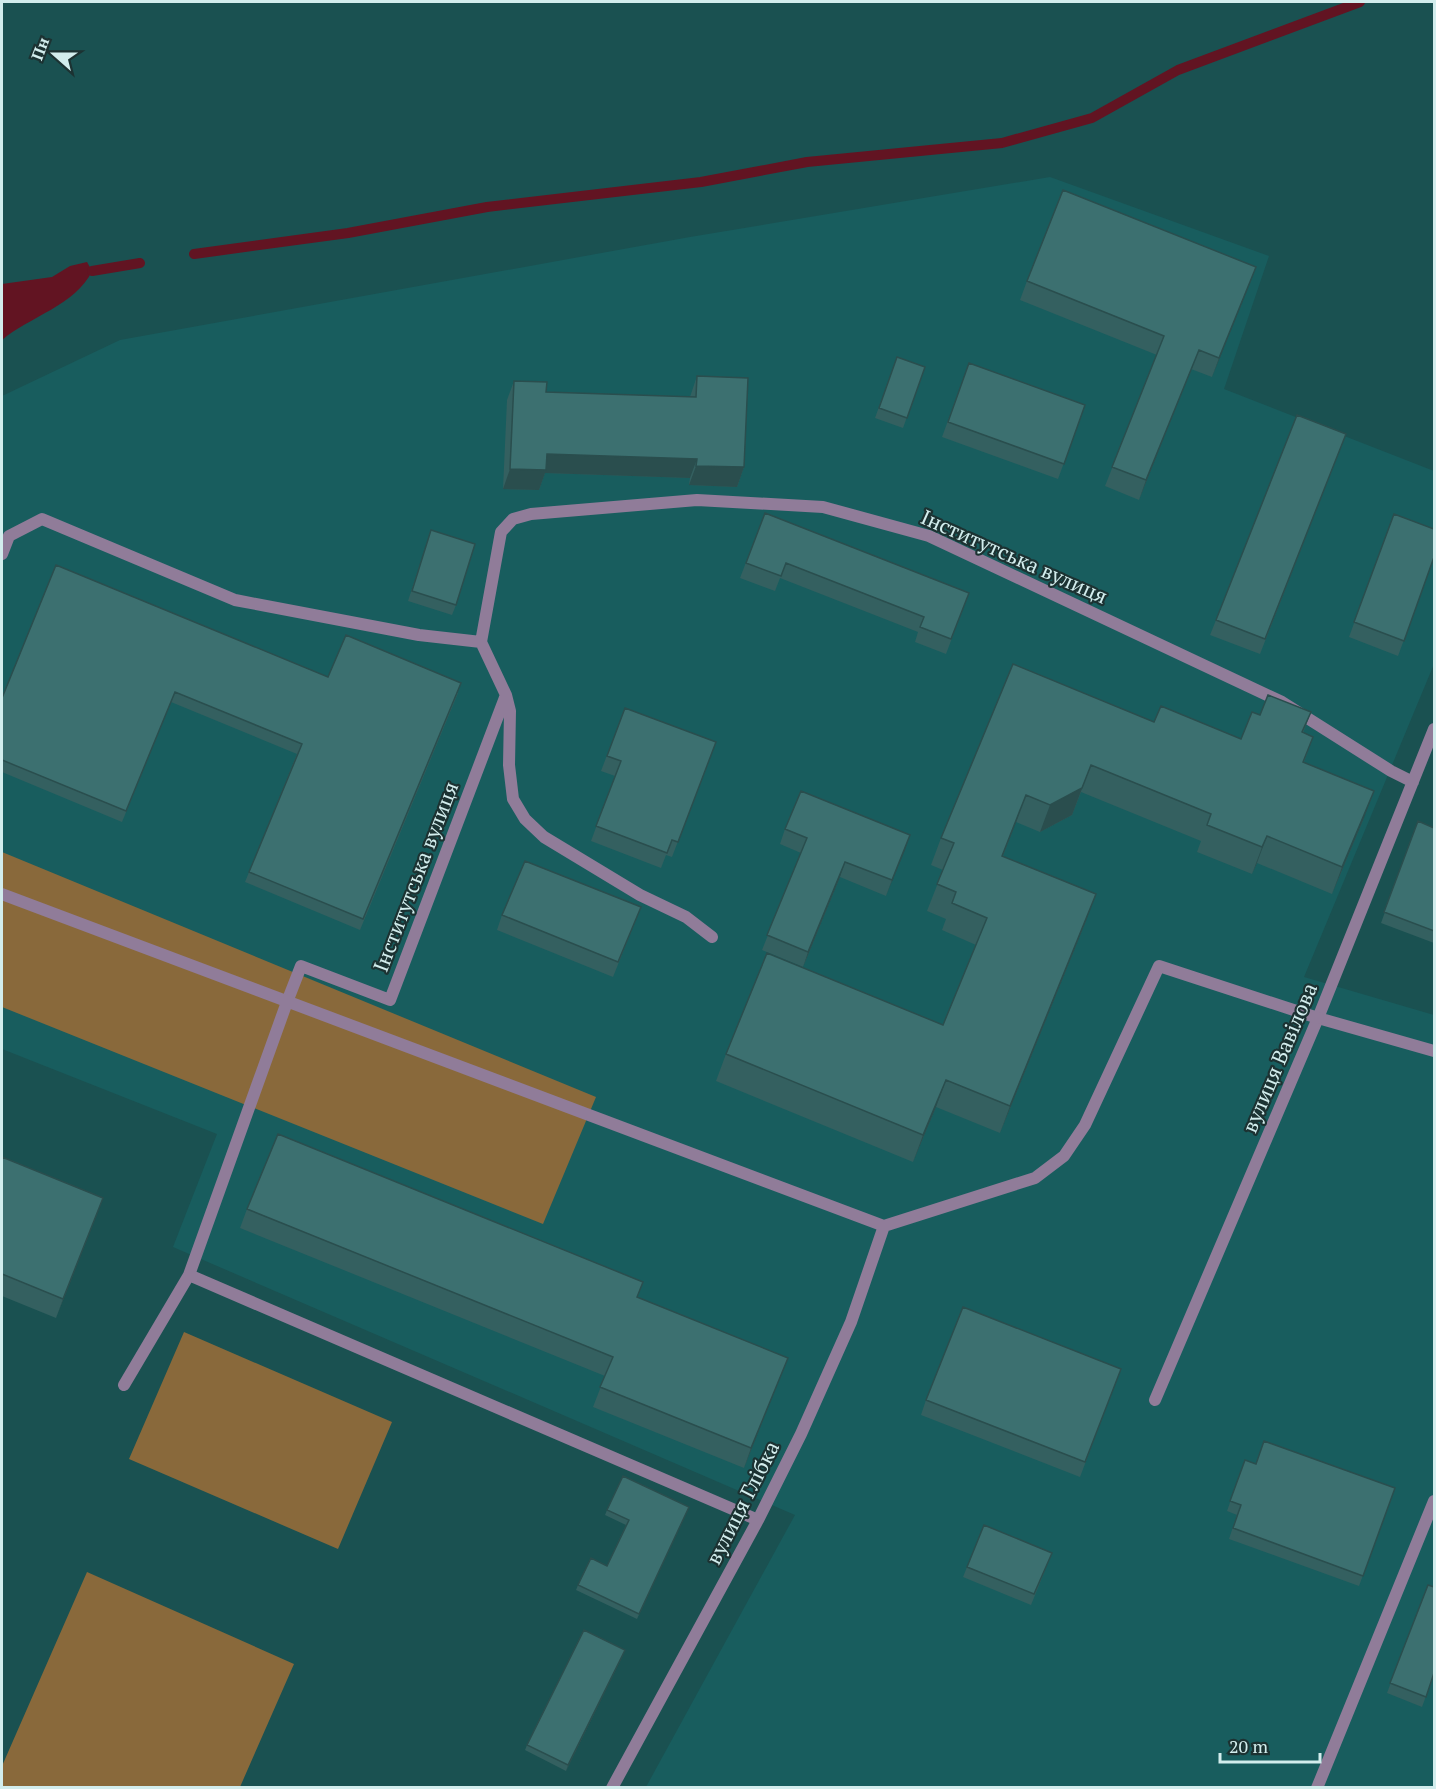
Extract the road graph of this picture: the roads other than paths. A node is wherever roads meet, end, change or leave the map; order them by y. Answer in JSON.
{"nodes":[{"id":1,"x":2,"y":554,"type":"edge"},
{"id":2,"x":481,"y":642,"type":"junction"},
{"id":3,"x":506,"y":694,"type":"junction"},
{"id":4,"x":1434,"y":729,"type":"edge"},
{"id":5,"x":1413,"y":782,"type":"junction"},
{"id":6,"x":2,"y":894,"type":"edge"},
{"id":7,"x":712,"y":937,"type":"dead end"},
{"id":8,"x":287,"y":1002,"type":"junction"},
{"id":9,"x":1318,"y":1018,"type":"junction"},
{"id":10,"x":1434,"y":1052,"type":"edge"},
{"id":11,"x":884,"y":1226,"type":"junction"},
{"id":12,"x":189,"y":1275,"type":"junction"},
{"id":13,"x":124,"y":1385,"type":"dead end"},
{"id":14,"x":1155,"y":1400,"type":"dead end"},
{"id":15,"x":1434,"y":1502,"type":"edge"},
{"id":16,"x":758,"y":1520,"type":"junction"},
{"id":17,"x":612,"y":1788,"type":"edge"},
{"id":18,"x":1317,"y":1788,"type":"edge"}],
"edges":[{"from":1,"to":2,"type":"street"},
{"from":2,"to":3,"type":"street"},
{"from":2,"to":5,"type":"street","name":"Інститутська вулиця"},
{"from":3,"to":7,"type":"street"},
{"from":3,"to":8,"type":"street","name":"Інститутська вулиця"},
{"from":4,"to":5,"type":"street","name":"вулиця Вавілова"},
{"from":5,"to":9,"type":"street","name":"вулиця Вавілова"},
{"from":6,"to":8,"type":"street"},
{"from":8,"to":11,"type":"street"},
{"from":8,"to":12,"type":"street"},
{"from":9,"to":10,"type":"street"},
{"from":9,"to":11,"type":"street"},
{"from":9,"to":14,"type":"street","name":"вулиця Вавілова"},
{"from":11,"to":16,"type":"street","name":"вулиця Глібка"},
{"from":12,"to":13,"type":"street"},
{"from":12,"to":16,"type":"street"},
{"from":15,"to":18,"type":"street"},
{"from":16,"to":17,"type":"street","name":"вулиця Глібка"}]}
